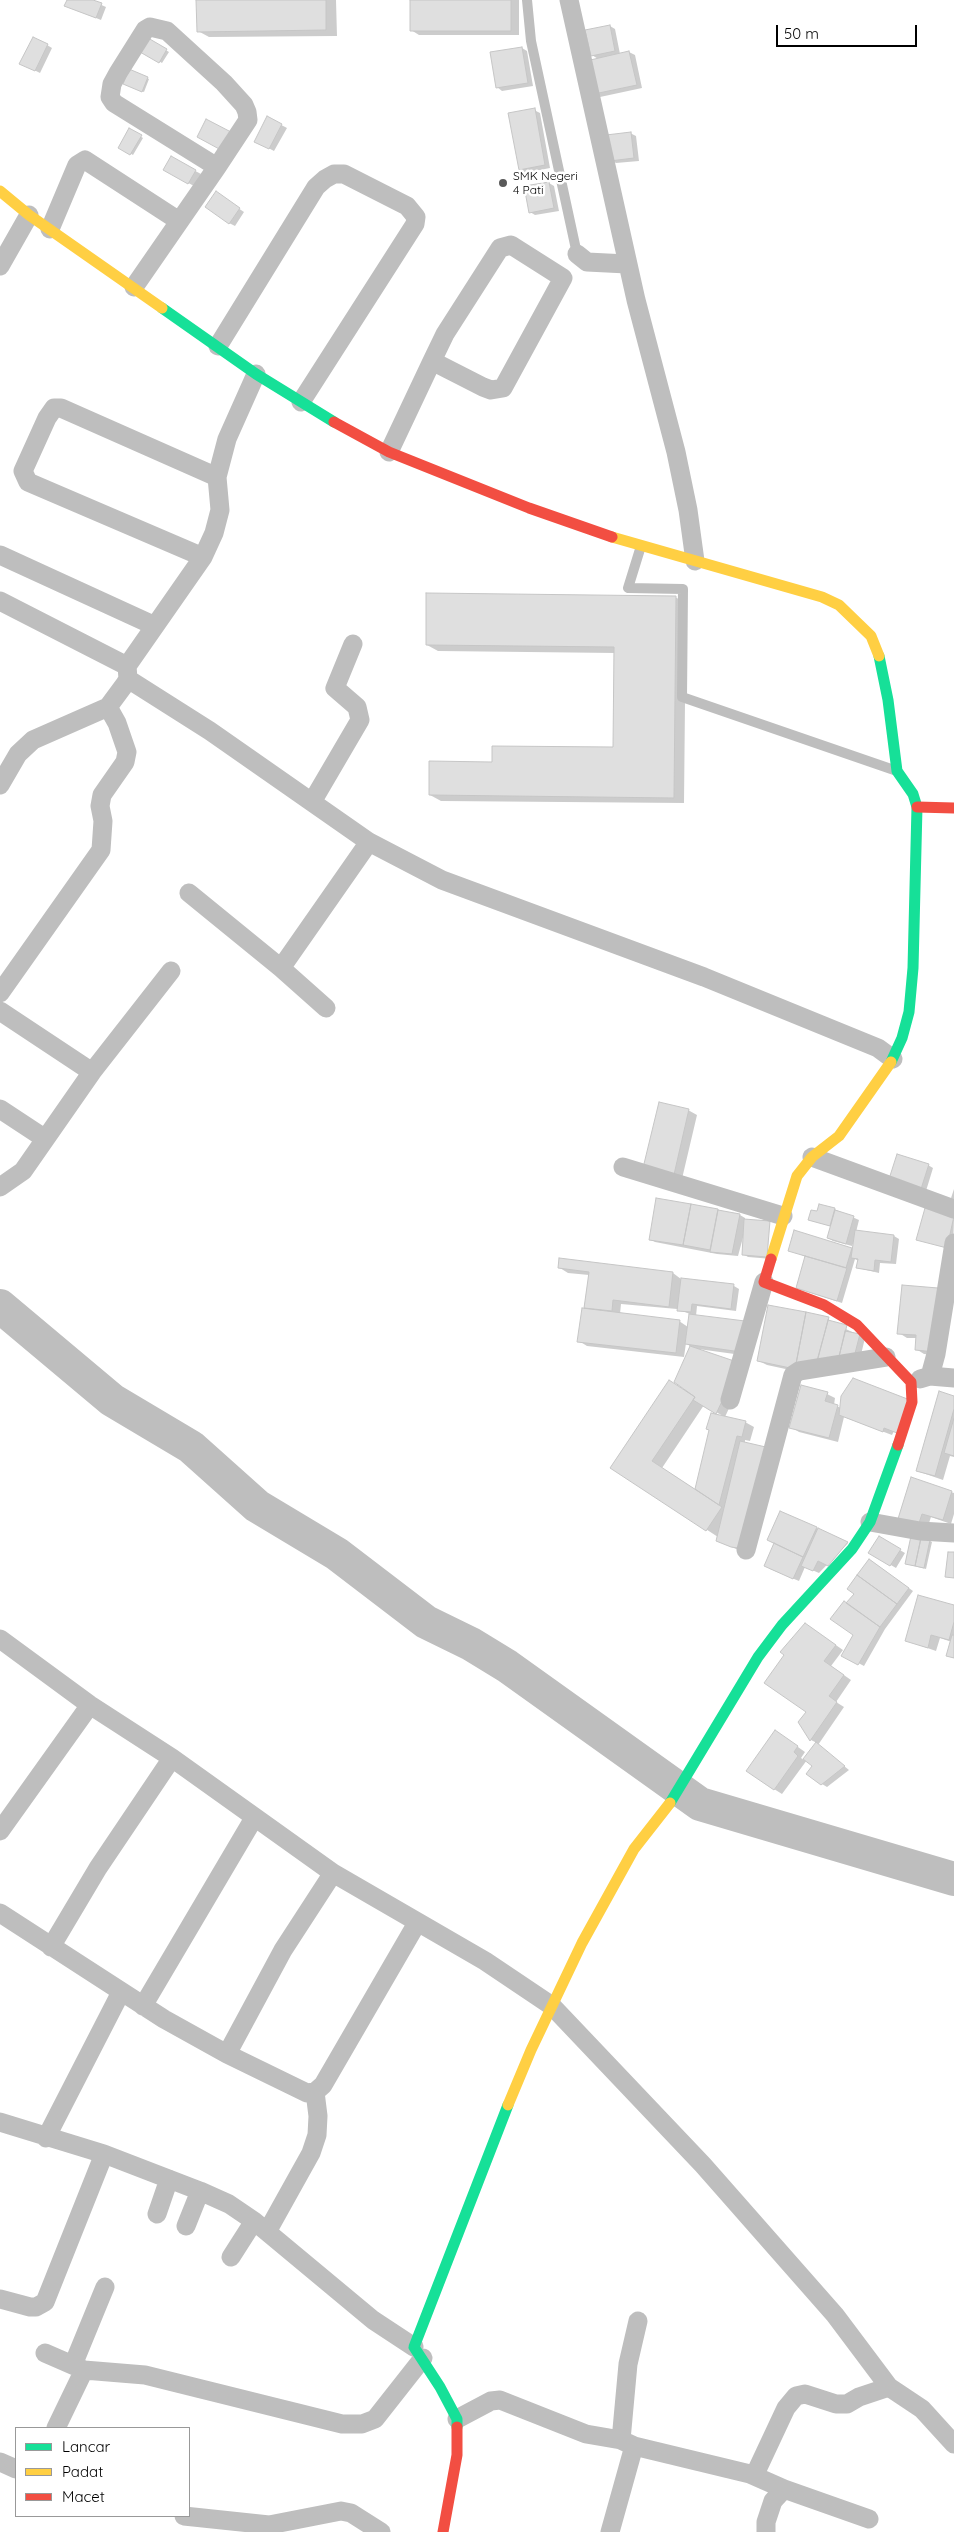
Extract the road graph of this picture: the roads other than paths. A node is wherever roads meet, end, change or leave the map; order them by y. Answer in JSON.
{"nodes":[{"id":1,"x":527,"y":0,"type":"edge"},
{"id":2,"x":569,"y":0,"type":"edge"},
{"id":3,"x":217,"y":167,"type":"junction"},
{"id":4,"x":0,"y":191,"type":"edge"},
{"id":5,"x":29,"y":215,"type":"junction"},
{"id":6,"x":179,"y":221,"type":"junction"},
{"id":7,"x":50,"y":229,"type":"junction"},
{"id":8,"x":578,"y":254,"type":"joint"},
{"id":9,"x":627,"y":264,"type":"junction"},
{"id":10,"x":0,"y":266,"type":"edge"},
{"id":11,"x":134,"y":287,"type":"junction"},
{"id":12,"x":218,"y":346,"type":"junction"},
{"id":13,"x":432,"y":361,"type":"junction"},
{"id":14,"x":256,"y":374,"type":"junction"},
{"id":15,"x":301,"y":402,"type":"junction"},
{"id":16,"x":389,"y":452,"type":"junction"},
{"id":17,"x":217,"y":477,"type":"junction"},
{"id":18,"x":641,"y":545,"type":"junction"},
{"id":19,"x":0,"y":555,"type":"edge"},
{"id":20,"x":203,"y":557,"type":"junction"},
{"id":21,"x":695,"y":561,"type":"junction"},
{"id":22,"x":0,"y":602,"type":"edge"},
{"id":23,"x":155,"y":626,"type":"junction"},
{"id":24,"x":353,"y":644,"type":"dead end"},
{"id":25,"x":128,"y":672,"type":"junction"},
{"id":26,"x":108,"y":707,"type":"junction"},
{"id":27,"x":898,"y":771,"type":"junction"},
{"id":28,"x":0,"y":785,"type":"edge"},
{"id":29,"x":312,"y":802,"type":"junction"},
{"id":30,"x":917,"y":807,"type":"junction"},
{"id":31,"x":954,"y":808,"type":"edge"},
{"id":32,"x":369,"y":842,"type":"junction"},
{"id":33,"x":189,"y":893,"type":"dead end"},
{"id":34,"x":281,"y":968,"type":"junction"},
{"id":35,"x":171,"y":971,"type":"dead end"},
{"id":36,"x":0,"y":993,"type":"edge"},
{"id":37,"x":326,"y":1008,"type":"dead end"},
{"id":38,"x":0,"y":1011,"type":"edge"},
{"id":39,"x":893,"y":1059,"type":"junction"},
{"id":40,"x":92,"y":1072,"type":"junction"},
{"id":41,"x":0,"y":1109,"type":"edge"},
{"id":42,"x":44,"y":1138,"type":"junction"},
{"id":43,"x":812,"y":1157,"type":"junction"},
{"id":44,"x":623,"y":1167,"type":"dead end"},
{"id":45,"x":0,"y":1187,"type":"edge"},
{"id":46,"x":954,"y":1209,"type":"edge"},
{"id":47,"x":783,"y":1216,"type":"junction"},
{"id":48,"x":954,"y":1243,"type":"edge"},
{"id":49,"x":764,"y":1282,"type":"junction"},
{"id":50,"x":886,"y":1357,"type":"junction"},
{"id":51,"x":930,"y":1376,"type":"junction"},
{"id":52,"x":954,"y":1378,"type":"edge"},
{"id":53,"x":912,"y":1382,"type":"junction"},
{"id":54,"x":730,"y":1400,"type":"dead end"},
{"id":55,"x":870,"y":1522,"type":"junction"},
{"id":56,"x":954,"y":1533,"type":"edge"},
{"id":57,"x":746,"y":1550,"type":"dead end"},
{"id":58,"x":0,"y":1639,"type":"edge"},
{"id":59,"x":90,"y":1705,"type":"junction"},
{"id":60,"x":172,"y":1758,"type":"junction"},
{"id":61,"x":254,"y":1818,"type":"junction"},
{"id":62,"x":0,"y":1831,"type":"edge"},
{"id":63,"x":333,"y":1873,"type":"junction"},
{"id":64,"x":0,"y":1913,"type":"edge"},
{"id":65,"x":418,"y":1923,"type":"junction"},
{"id":66,"x":51,"y":1947,"type":"junction"},
{"id":67,"x":121,"y":1992,"type":"junction"},
{"id":68,"x":143,"y":2006,"type":"junction"},
{"id":69,"x":552,"y":2006,"type":"junction"},
{"id":70,"x":227,"y":2054,"type":"junction"},
{"id":71,"x":315,"y":2092,"type":"junction"},
{"id":72,"x":0,"y":2122,"type":"edge"},
{"id":73,"x":46,"y":2138,"type":"junction"},
{"id":74,"x":104,"y":2154,"type":"junction"},
{"id":75,"x":169,"y":2179,"type":"junction"},
{"id":76,"x":200,"y":2190,"type":"junction"},
{"id":77,"x":157,"y":2214,"type":"dead end"},
{"id":78,"x":186,"y":2226,"type":"dead end"},
{"id":79,"x":261,"y":2226,"type":"junction"},
{"id":80,"x":231,"y":2256,"type":"dead end"},
{"id":81,"x":105,"y":2287,"type":"dead end"},
{"id":82,"x":0,"y":2299,"type":"edge"},
{"id":83,"x":638,"y":2321,"type":"dead end"},
{"id":84,"x":46,"y":2353,"type":"dead end"},
{"id":85,"x":416,"y":2360,"type":"junction"},
{"id":86,"x":79,"y":2368,"type":"junction"},
{"id":87,"x":889,"y":2387,"type":"junction"},
{"id":88,"x":457,"y":2419,"type":"junction"},
{"id":89,"x":56,"y":2427,"type":"edge"},
{"id":90,"x":628,"y":2443,"type":"junction"},
{"id":91,"x":954,"y":2444,"type":"edge"},
{"id":92,"x":0,"y":2462,"type":"edge"},
{"id":93,"x":15,"y":2469,"type":"edge"},
{"id":94,"x":750,"y":2474,"type":"junction"},
{"id":95,"x":784,"y":2489,"type":"junction"},
{"id":96,"x":184,"y":2517,"type":"edge"},
{"id":97,"x":190,"y":2517,"type":"edge"},
{"id":98,"x":869,"y":2519,"type":"dead end"},
{"id":99,"x":183,"y":2532,"type":"edge"},
{"id":100,"x":381,"y":2532,"type":"edge"},
{"id":101,"x":443,"y":2532,"type":"edge"},
{"id":102,"x":610,"y":2532,"type":"edge"},
{"id":103,"x":766,"y":2532,"type":"edge"}],
"edges":[{"from":1,"to":8,"type":"lane"},
{"from":2,"to":9,"type":"street"},
{"from":3,"to":3,"type":"street"},
{"from":3,"to":6,"type":"street"},
{"from":4,"to":5,"type":"street"},
{"from":5,"to":7,"type":"street"},
{"from":5,"to":10,"type":"street"},
{"from":6,"to":7,"type":"street"},
{"from":6,"to":11,"type":"street"},
{"from":7,"to":11,"type":"street"},
{"from":8,"to":9,"type":"street"},
{"from":9,"to":21,"type":"street"},
{"from":11,"to":12,"type":"street"},
{"from":12,"to":14,"type":"street"},
{"from":12,"to":15,"type":"street"},
{"from":13,"to":13,"type":"street"},
{"from":13,"to":16,"type":"street"},
{"from":14,"to":15,"type":"street"},
{"from":14,"to":17,"type":"street"},
{"from":15,"to":16,"type":"street"},
{"from":16,"to":18,"type":"street"},
{"from":17,"to":20,"type":"street"},
{"from":17,"to":20,"type":"street"},
{"from":18,"to":21,"type":"street"},
{"from":18,"to":27,"type":"lane"},
{"from":19,"to":23,"type":"street"},
{"from":20,"to":23,"type":"street"},
{"from":21,"to":27,"type":"street"},
{"from":22,"to":25,"type":"street"},
{"from":23,"to":25,"type":"street"},
{"from":24,"to":29,"type":"street"},
{"from":25,"to":26,"type":"street"},
{"from":25,"to":29,"type":"street"},
{"from":26,"to":28,"type":"street"},
{"from":26,"to":36,"type":"street"},
{"from":27,"to":30,"type":"street"},
{"from":29,"to":32,"type":"street"},
{"from":30,"to":31,"type":"street"},
{"from":30,"to":39,"type":"street"},
{"from":32,"to":34,"type":"street"},
{"from":32,"to":39,"type":"street"},
{"from":33,"to":34,"type":"street"},
{"from":34,"to":37,"type":"street"},
{"from":35,"to":40,"type":"street"},
{"from":38,"to":40,"type":"street"},
{"from":39,"to":43,"type":"street"},
{"from":40,"to":42,"type":"street"},
{"from":41,"to":42,"type":"street"},
{"from":42,"to":45,"type":"street"},
{"from":43,"to":46,"type":"street"},
{"from":43,"to":47,"type":"street"},
{"from":44,"to":47,"type":"street"},
{"from":47,"to":49,"type":"street"},
{"from":48,"to":51,"type":"street"},
{"from":49,"to":50,"type":"street"},
{"from":49,"to":54,"type":"street"},
{"from":50,"to":53,"type":"street"},
{"from":50,"to":57,"type":"street"},
{"from":51,"to":52,"type":"street"},
{"from":51,"to":53,"type":"street"},
{"from":53,"to":55,"type":"street"},
{"from":55,"to":56,"type":"street"},
{"from":55,"to":69,"type":"street"},
{"from":58,"to":59,"type":"street"},
{"from":59,"to":60,"type":"street"},
{"from":59,"to":62,"type":"street"},
{"from":60,"to":61,"type":"street"},
{"from":60,"to":66,"type":"street"},
{"from":61,"to":63,"type":"street"},
{"from":61,"to":68,"type":"street"},
{"from":63,"to":65,"type":"street"},
{"from":63,"to":70,"type":"street"},
{"from":64,"to":66,"type":"street"},
{"from":65,"to":69,"type":"street"},
{"from":65,"to":71,"type":"street"},
{"from":66,"to":67,"type":"street"},
{"from":67,"to":68,"type":"street"},
{"from":67,"to":73,"type":"street"},
{"from":68,"to":70,"type":"street"},
{"from":69,"to":85,"type":"street"},
{"from":69,"to":87,"type":"street"},
{"from":70,"to":71,"type":"street"},
{"from":71,"to":79,"type":"street"},
{"from":72,"to":73,"type":"street"},
{"from":73,"to":74,"type":"street"},
{"from":74,"to":75,"type":"street"},
{"from":74,"to":82,"type":"street"},
{"from":75,"to":76,"type":"street"},
{"from":75,"to":77,"type":"street"},
{"from":76,"to":78,"type":"street"},
{"from":76,"to":79,"type":"street"},
{"from":79,"to":80,"type":"street"},
{"from":79,"to":85,"type":"street"},
{"from":81,"to":86,"type":"street"},
{"from":83,"to":90,"type":"street"},
{"from":84,"to":86,"type":"street"},
{"from":85,"to":86,"type":"street"},
{"from":85,"to":88,"type":"street"},
{"from":86,"to":89,"type":"street"},
{"from":87,"to":91,"type":"street"},
{"from":87,"to":94,"type":"street"},
{"from":88,"to":90,"type":"street"},
{"from":88,"to":101,"type":"street"},
{"from":90,"to":94,"type":"street"},
{"from":90,"to":102,"type":"street"},
{"from":92,"to":93,"type":"street"},
{"from":94,"to":95,"type":"street"},
{"from":95,"to":98,"type":"street"},
{"from":95,"to":103,"type":"street"},
{"from":96,"to":99,"type":"street"},
{"from":97,"to":100,"type":"street"}]}
